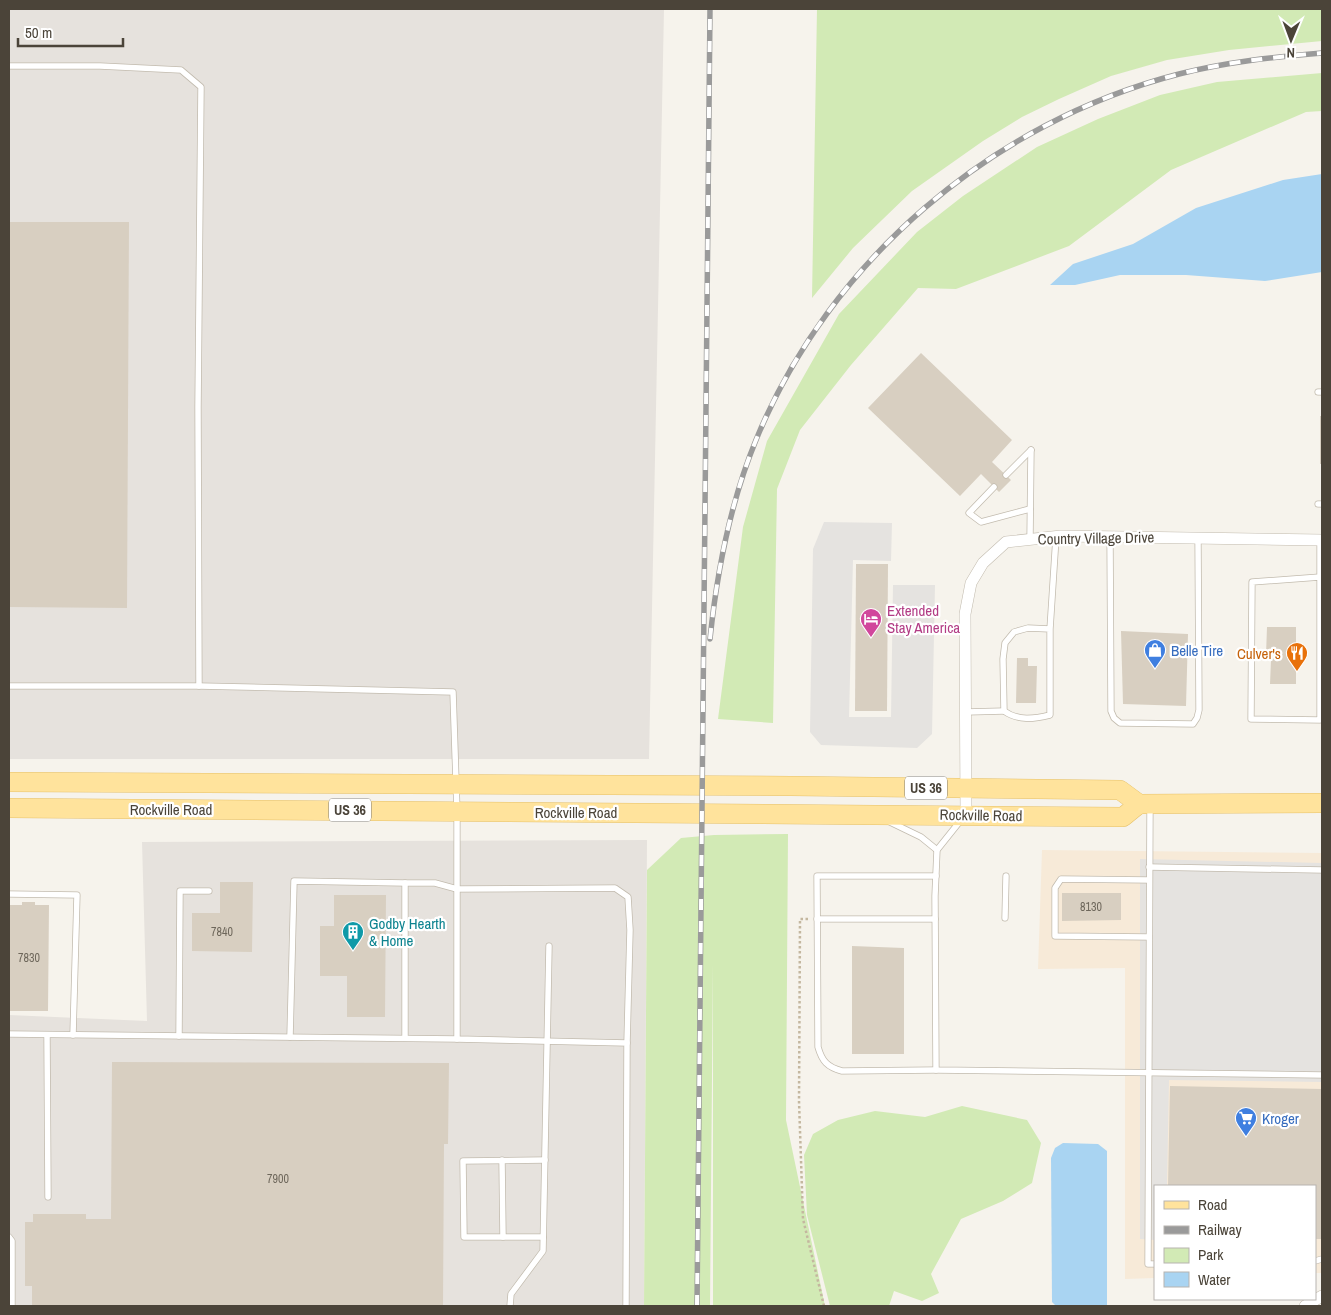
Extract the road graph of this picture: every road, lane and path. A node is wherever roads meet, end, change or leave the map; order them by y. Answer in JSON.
{"nodes":[{"id":1,"x":9,"y":66,"type":"edge"},
{"id":2,"x":1006,"y":475,"type":"dead end"},
{"id":3,"x":994,"y":488,"type":"dead end"},
{"id":4,"x":1030,"y":509,"type":"junction"},
{"id":5,"x":1056,"y":537,"type":"junction"},
{"id":6,"x":1110,"y":537,"type":"junction"},
{"id":7,"x":1198,"y":538,"type":"junction"},
{"id":8,"x":1030,"y":540,"type":"junction"},
{"id":9,"x":1321,"y":540,"type":"edge"},
{"id":10,"x":1320,"y":577,"type":"junction"},
{"id":11,"x":1050,"y":629,"type":"junction"},
{"id":12,"x":9,"y":686,"type":"edge"},
{"id":13,"x":199,"y":686,"type":"junction"},
{"id":14,"x":1004,"y":710,"type":"junction"},
{"id":15,"x":966,"y":712,"type":"junction"},
{"id":16,"x":9,"y":782,"type":"edge"},
{"id":17,"x":456,"y":784,"type":"junction"},
{"id":18,"x":966,"y":788,"type":"junction"},
{"id":19,"x":1144,"y":804,"type":"junction"},
{"id":20,"x":1313,"y":804,"type":"edge"},
{"id":21,"x":9,"y":808,"type":"edge"},
{"id":22,"x":1322,"y":809,"type":"edge"},
{"id":23,"x":457,"y":811,"type":"junction"},
{"id":24,"x":872,"y":814,"type":"junction"},
{"id":25,"x":966,"y":815,"type":"junction"},
{"id":26,"x":937,"y":850,"type":"junction"},
{"id":27,"x":1149,"y":867,"type":"junction"},
{"id":28,"x":1322,"y":870,"type":"edge"},
{"id":29,"x":936,"y":876,"type":"junction"},
{"id":30,"x":1006,"y":876,"type":"dead end"},
{"id":31,"x":1149,"y":880,"type":"junction"},
{"id":32,"x":405,"y":883,"type":"junction"},
{"id":33,"x":457,"y":889,"type":"junction"},
{"id":34,"x":209,"y":891,"type":"dead end"},
{"id":35,"x":9,"y":894,"type":"edge"},
{"id":36,"x":935,"y":918,"type":"junction"},
{"id":37,"x":1005,"y":918,"type":"dead end"},
{"id":38,"x":817,"y":919,"type":"junction"},
{"id":39,"x":1149,"y":937,"type":"junction"},
{"id":40,"x":548,"y":946,"type":"dead end"},
{"id":41,"x":9,"y":1034,"type":"edge"},
{"id":42,"x":47,"y":1035,"type":"junction"},
{"id":43,"x":73,"y":1035,"type":"junction"},
{"id":44,"x":179,"y":1036,"type":"junction"},
{"id":45,"x":290,"y":1037,"type":"junction"},
{"id":46,"x":405,"y":1038,"type":"junction"},
{"id":47,"x":457,"y":1039,"type":"junction"},
{"id":48,"x":546,"y":1042,"type":"junction"},
{"id":49,"x":627,"y":1043,"type":"junction"},
{"id":50,"x":936,"y":1070,"type":"junction"},
{"id":51,"x":1148,"y":1074,"type":"junction"},
{"id":52,"x":1322,"y":1075,"type":"edge"},
{"id":53,"x":502,"y":1160,"type":"junction"},
{"id":54,"x":545,"y":1160,"type":"junction"},
{"id":55,"x":48,"y":1197,"type":"dead end"},
{"id":56,"x":9,"y":1237,"type":"edge"},
{"id":57,"x":503,"y":1237,"type":"junction"},
{"id":58,"x":544,"y":1237,"type":"junction"},
{"id":59,"x":1154,"y":1264,"type":"edge"},
{"id":60,"x":12,"y":1306,"type":"edge"},
{"id":61,"x":510,"y":1306,"type":"edge"},
{"id":62,"x":626,"y":1306,"type":"edge"},
{"id":63,"x":824,"y":1306,"type":"edge"}],
"edges":[{"from":1,"to":13,"type":"lane"},
{"from":2,"to":4,"type":"lane"},
{"from":3,"to":4,"type":"lane"},
{"from":4,"to":8,"type":"lane"},
{"from":5,"to":6,"type":"street","name":"Country Village Drive"},
{"from":5,"to":8,"type":"street","name":"Country Village Drive"},
{"from":5,"to":11,"type":"lane"},
{"from":6,"to":7,"type":"street","name":"Country Village Drive"},
{"from":6,"to":7,"type":"lane"},
{"from":7,"to":9,"type":"street","name":"Country Village Drive"},
{"from":8,"to":15,"type":"street","name":"Country Village Drive"},
{"from":9,"to":10,"type":"lane"},
{"from":10,"to":10,"type":"lane"},
{"from":11,"to":14,"type":"lane"},
{"from":11,"to":14,"type":"lane"},
{"from":12,"to":13,"type":"lane"},
{"from":13,"to":17,"type":"lane"},
{"from":14,"to":15,"type":"lane"},
{"from":15,"to":18,"type":"street","name":"Country Village Drive"},
{"from":16,"to":17,"type":"main road","name":"Rockville Road","number":"US 36"},
{"from":17,"to":18,"type":"main road","name":"Rockville Road","number":"US 36"},
{"from":17,"to":23,"type":"lane"},
{"from":18,"to":19,"type":"main road","name":"Rockville Road","number":"US 36"},
{"from":18,"to":25,"type":"street","name":"Country Village Drive"},
{"from":19,"to":20,"type":"main road","name":"Rockville Road","number":"US 36"},
{"from":19,"to":25,"type":"main road","name":"Rockville Road","number":"US 36"},
{"from":19,"to":27,"type":"lane"},
{"from":20,"to":22,"type":"lane"},
{"from":21,"to":23,"type":"main road","name":"Rockville Road","number":"US 36"},
{"from":23,"to":24,"type":"main road","name":"Rockville Road","number":"US 36"},
{"from":23,"to":33,"type":"lane"},
{"from":24,"to":25,"type":"main road","name":"Rockville Road","number":"US 36"},
{"from":24,"to":26,"type":"lane"},
{"from":25,"to":26,"type":"lane"},
{"from":26,"to":29,"type":"lane"},
{"from":27,"to":28,"type":"lane"},
{"from":27,"to":31,"type":"lane"},
{"from":29,"to":36,"type":"lane"},
{"from":29,"to":38,"type":"lane"},
{"from":30,"to":37,"type":"lane"},
{"from":31,"to":39,"type":"lane"},
{"from":31,"to":39,"type":"lane"},
{"from":32,"to":33,"type":"lane"},
{"from":32,"to":45,"type":"lane"},
{"from":32,"to":46,"type":"lane"},
{"from":33,"to":47,"type":"lane"},
{"from":33,"to":49,"type":"lane"},
{"from":34,"to":44,"type":"lane"},
{"from":35,"to":43,"type":"lane"},
{"from":36,"to":38,"type":"lane"},
{"from":36,"to":50,"type":"lane"},
{"from":38,"to":50,"type":"lane"},
{"from":38,"to":63,"type":"path"},
{"from":39,"to":51,"type":"lane"},
{"from":40,"to":48,"type":"lane"},
{"from":41,"to":42,"type":"lane"},
{"from":42,"to":43,"type":"lane"},
{"from":42,"to":55,"type":"lane"},
{"from":43,"to":44,"type":"lane"},
{"from":44,"to":45,"type":"lane"},
{"from":45,"to":46,"type":"lane"},
{"from":46,"to":47,"type":"lane"},
{"from":47,"to":48,"type":"lane"},
{"from":48,"to":49,"type":"lane"},
{"from":48,"to":54,"type":"lane"},
{"from":49,"to":62,"type":"lane"},
{"from":50,"to":51,"type":"lane"},
{"from":51,"to":52,"type":"lane"},
{"from":51,"to":59,"type":"lane"},
{"from":53,"to":54,"type":"lane"},
{"from":53,"to":57,"type":"lane"},
{"from":53,"to":57,"type":"lane"},
{"from":54,"to":58,"type":"lane"},
{"from":56,"to":60,"type":"lane"},
{"from":57,"to":58,"type":"lane"},
{"from":58,"to":61,"type":"lane"}]}
